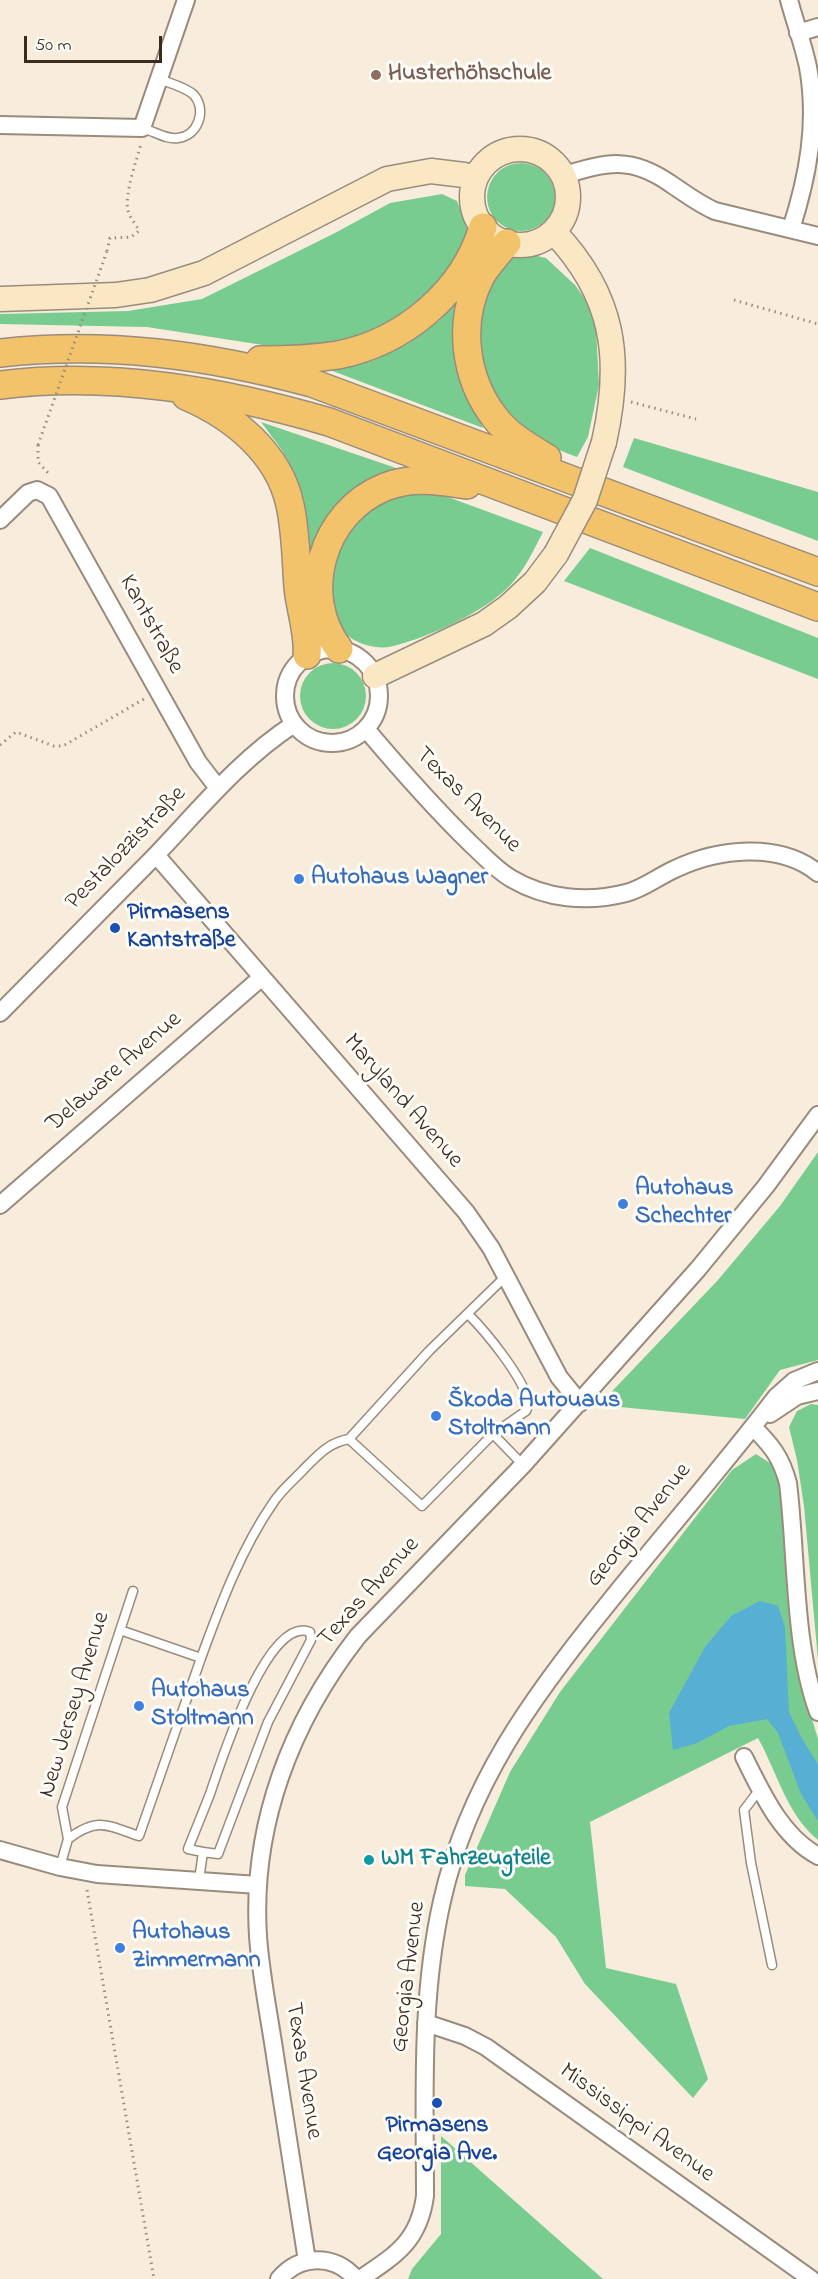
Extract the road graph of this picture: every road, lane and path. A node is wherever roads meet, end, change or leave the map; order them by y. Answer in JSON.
{"nodes":[{"id":1,"x":186,"y":0,"type":"edge"},
{"id":2,"x":789,"y":0,"type":"edge"},
{"id":3,"x":818,"y":27,"type":"edge"},
{"id":4,"x":798,"y":33,"type":"junction"},
{"id":5,"x":159,"y":79,"type":"junction"},
{"id":6,"x":0,"y":125,"type":"edge"},
{"id":7,"x":142,"y":128,"type":"junction"},
{"id":8,"x":564,"y":175,"type":"junction"},
{"id":9,"x":475,"y":179,"type":"junction"},
{"id":10,"x":483,"y":227,"type":"junction"},
{"id":11,"x":791,"y":229,"type":"junction"},
{"id":12,"x":554,"y":232,"type":"junction"},
{"id":13,"x":818,"y":236,"type":"edge"},
{"id":14,"x":507,"y":243,"type":"junction"},
{"id":15,"x":0,"y":298,"type":"edge"},
{"id":16,"x":734,"y":300,"type":"dead end"},
{"id":17,"x":818,"y":324,"type":"edge"},
{"id":18,"x":0,"y":353,"type":"edge"},
{"id":19,"x":221,"y":361,"type":"junction"},
{"id":20,"x":0,"y":385,"type":"edge"},
{"id":21,"x":160,"y":386,"type":"junction"},
{"id":22,"x":613,"y":397,"type":"junction"},
{"id":23,"x":696,"y":419,"type":"dead end"},
{"id":24,"x":510,"y":491,"type":"junction"},
{"id":25,"x":43,"y":493,"type":"junction"},
{"id":26,"x":630,"y":502,"type":"junction"},
{"id":27,"x":0,"y":520,"type":"edge"},
{"id":28,"x":818,"y":572,"type":"edge"},
{"id":29,"x":818,"y":607,"type":"edge"},
{"id":30,"x":339,"y":649,"type":"junction"},
{"id":31,"x":307,"y":655,"type":"junction"},
{"id":32,"x":375,"y":676,"type":"junction"},
{"id":33,"x":159,"y":691,"type":"junction"},
{"id":34,"x":294,"y":724,"type":"junction"},
{"id":35,"x":366,"y":729,"type":"junction"},
{"id":36,"x":0,"y":745,"type":"edge"},
{"id":37,"x":218,"y":788,"type":"junction"},
{"id":38,"x":156,"y":855,"type":"junction"},
{"id":39,"x":818,"y":873,"type":"edge"},
{"id":40,"x":262,"y":977,"type":"junction"},
{"id":41,"x":0,"y":1013,"type":"edge"},
{"id":42,"x":818,"y":1115,"type":"edge"},
{"id":43,"x":0,"y":1205,"type":"edge"},
{"id":44,"x":506,"y":1276,"type":"junction"},
{"id":45,"x":468,"y":1314,"type":"junction"},
{"id":46,"x":818,"y":1371,"type":"edge"},
{"id":47,"x":818,"y":1391,"type":"edge"},
{"id":48,"x":580,"y":1403,"type":"junction"},
{"id":49,"x":753,"y":1427,"type":"junction"},
{"id":50,"x":493,"y":1434,"type":"junction"},
{"id":51,"x":349,"y":1439,"type":"junction"},
{"id":52,"x":524,"y":1465,"type":"junction"},
{"id":53,"x":133,"y":1591,"type":"dead end"},
{"id":54,"x":120,"y":1630,"type":"junction"},
{"id":55,"x":201,"y":1658,"type":"junction"},
{"id":56,"x":818,"y":1712,"type":"edge"},
{"id":57,"x":744,"y":1757,"type":"dead end"},
{"id":58,"x":760,"y":1789,"type":"junction"},
{"id":59,"x":68,"y":1839,"type":"junction"},
{"id":60,"x":0,"y":1850,"type":"edge"},
{"id":61,"x":203,"y":1852,"type":"junction"},
{"id":62,"x":818,"y":1856,"type":"edge"},
{"id":63,"x":60,"y":1867,"type":"junction"},
{"id":64,"x":84,"y":1871,"type":"junction"},
{"id":65,"x":199,"y":1880,"type":"junction"},
{"id":66,"x":258,"y":1886,"type":"junction"},
{"id":67,"x":772,"y":1965,"type":"dead end"},
{"id":68,"x":426,"y":2023,"type":"junction"},
{"id":69,"x":307,"y":2261,"type":"junction"},
{"id":70,"x":154,"y":2279,"type":"edge"},
{"id":71,"x":279,"y":2279,"type":"edge"},
{"id":72,"x":358,"y":2279,"type":"edge"},
{"id":73,"x":811,"y":2279,"type":"edge"}],
"edges":[{"from":1,"to":5,"type":"street"},
{"from":2,"to":4,"type":"street"},
{"from":3,"to":4,"type":"street"},
{"from":4,"to":11,"type":"street"},
{"from":5,"to":7,"type":"street"},
{"from":5,"to":7,"type":"lane"},
{"from":6,"to":7,"type":"street"},
{"from":7,"to":25,"type":"path","bridge":true},
{"from":8,"to":9,"type":"main road"},
{"from":8,"to":11,"type":"street"},
{"from":8,"to":12,"type":"main road"},
{"from":9,"to":10,"type":"main road"},
{"from":9,"to":15,"type":"main road"},
{"from":10,"to":14,"type":"main road"},
{"from":10,"to":19,"type":"highway"},
{"from":11,"to":13,"type":"street"},
{"from":12,"to":14,"type":"main road"},
{"from":12,"to":22,"type":"main road"},
{"from":14,"to":26,"type":"highway"},
{"from":16,"to":17,"type":"path"},
{"from":18,"to":19,"type":"highway"},
{"from":19,"to":26,"type":"highway"},
{"from":20,"to":21,"type":"highway"},
{"from":21,"to":24,"type":"highway"},
{"from":21,"to":31,"type":"highway"},
{"from":22,"to":23,"type":"path"},
{"from":22,"to":32,"type":"main road","bridge":true},
{"from":24,"to":29,"type":"highway"},
{"from":24,"to":30,"type":"highway"},
{"from":25,"to":27,"type":"street"},
{"from":25,"to":33,"type":"street","name":"Kantstraße"},
{"from":26,"to":28,"type":"highway"},
{"from":30,"to":31,"type":"street"},
{"from":30,"to":32,"type":"street"},
{"from":31,"to":34,"type":"street"},
{"from":32,"to":35,"type":"street"},
{"from":33,"to":36,"type":"path"},
{"from":33,"to":37,"type":"street","name":"Kantstraße"},
{"from":34,"to":35,"type":"street"},
{"from":34,"to":37,"type":"street","name":"Pestalozzistraße"},
{"from":35,"to":39,"type":"street","name":"Texas Avenue"},
{"from":37,"to":38,"type":"street","name":"Pestalozzistraße"},
{"from":38,"to":40,"type":"street","name":"Maryland Avenue"},
{"from":38,"to":41,"type":"street","name":"Pestalozzistraße"},
{"from":40,"to":43,"type":"street","name":"Delaware Avenue"},
{"from":40,"to":44,"type":"street","name":"Maryland Avenue"},
{"from":42,"to":48,"type":"street","name":"Texas Avenue"},
{"from":44,"to":45,"type":"lane"},
{"from":44,"to":48,"type":"street","name":"Maryland Avenue"},
{"from":45,"to":50,"type":"lane"},
{"from":45,"to":51,"type":"lane"},
{"from":46,"to":49,"type":"street","name":"Georgia Avenue"},
{"from":47,"to":49,"type":"street","name":"Georgia Avenue"},
{"from":48,"to":52,"type":"street","name":"Texas Avenue"},
{"from":49,"to":56,"type":"street"},
{"from":49,"to":68,"type":"street","name":"Georgia Avenue"},
{"from":50,"to":51,"type":"lane"},
{"from":50,"to":52,"type":"lane"},
{"from":51,"to":55,"type":"lane"},
{"from":52,"to":66,"type":"street","name":"Texas Avenue"},
{"from":53,"to":54,"type":"lane","name":"New Jersey Avenue"},
{"from":54,"to":55,"type":"lane"},
{"from":54,"to":59,"type":"lane","name":"New Jersey Avenue"},
{"from":55,"to":59,"type":"lane"},
{"from":57,"to":58,"type":"street"},
{"from":58,"to":62,"type":"street"},
{"from":58,"to":67,"type":"lane"},
{"from":59,"to":63,"type":"lane","name":"New Jersey Avenue"},
{"from":60,"to":63,"type":"street"},
{"from":61,"to":61,"type":"lane"},
{"from":61,"to":65,"type":"lane"},
{"from":63,"to":64,"type":"street"},
{"from":64,"to":65,"type":"street"},
{"from":64,"to":70,"type":"path"},
{"from":65,"to":66,"type":"street"},
{"from":66,"to":69,"type":"street","name":"Texas Avenue"},
{"from":68,"to":72,"type":"street","name":"Georgia Avenue"},
{"from":68,"to":73,"type":"street","name":"Mississippi Avenue"},
{"from":69,"to":71,"type":"street"},
{"from":69,"to":72,"type":"street"}]}
